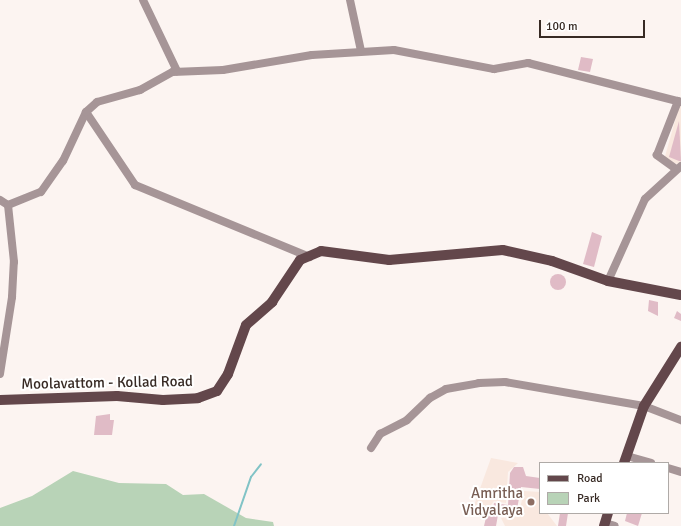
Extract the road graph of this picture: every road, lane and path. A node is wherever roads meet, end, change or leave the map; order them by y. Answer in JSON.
{"nodes":[{"id":1,"x":143,"y":0,"type":"edge"},
{"id":2,"x":350,"y":0,"type":"edge"},
{"id":3,"x":361,"y":51,"type":"junction"},
{"id":4,"x":177,"y":71,"type":"junction"},
{"id":5,"x":680,"y":102,"type":"edge"},
{"id":6,"x":86,"y":112,"type":"junction"},
{"id":7,"x":678,"y":168,"type":"edge"},
{"id":8,"x":0,"y":200,"type":"edge"},
{"id":9,"x":8,"y":205,"type":"junction"},
{"id":10,"x":310,"y":256,"type":"junction"},
{"id":11,"x":608,"y":281,"type":"junction"},
{"id":12,"x":681,"y":295,"type":"edge"},
{"id":13,"x":681,"y":347,"type":"edge"},
{"id":14,"x":0,"y":374,"type":"edge"},
{"id":15,"x":0,"y":400,"type":"edge"},
{"id":16,"x":644,"y":406,"type":"junction"},
{"id":17,"x":681,"y":420,"type":"edge"},
{"id":18,"x":371,"y":448,"type":"dead end"},
{"id":19,"x":626,"y":459,"type":"edge"},
{"id":20,"x":645,"y":462,"type":"edge"},
{"id":21,"x":669,"y":468,"type":"edge"},
{"id":22,"x":681,"y":472,"type":"edge"},
{"id":23,"x":608,"y":514,"type":"edge"},
{"id":24,"x":608,"y":525,"type":"edge"}],
"edges":[{"from":1,"to":4,"type":"street"},
{"from":2,"to":3,"type":"street"},
{"from":3,"to":4,"type":"street"},
{"from":3,"to":5,"type":"street"},
{"from":4,"to":6,"type":"street"},
{"from":5,"to":7,"type":"street"},
{"from":6,"to":9,"type":"street"},
{"from":6,"to":10,"type":"street"},
{"from":7,"to":11,"type":"street"},
{"from":8,"to":9,"type":"street"},
{"from":9,"to":14,"type":"street"},
{"from":10,"to":11,"type":"main road","name":"Moolavattom - Kollad Road"},
{"from":10,"to":15,"type":"main road","name":"Moolavattom - Kollad Road"},
{"from":11,"to":12,"type":"main road","name":"Moolavattom - Kollad Road"},
{"from":13,"to":16,"type":"main road"},
{"from":16,"to":17,"type":"street"},
{"from":16,"to":18,"type":"street"},
{"from":16,"to":19,"type":"main road"},
{"from":19,"to":20,"type":"street"},
{"from":21,"to":22,"type":"street"},
{"from":23,"to":24,"type":"main road"}]}
